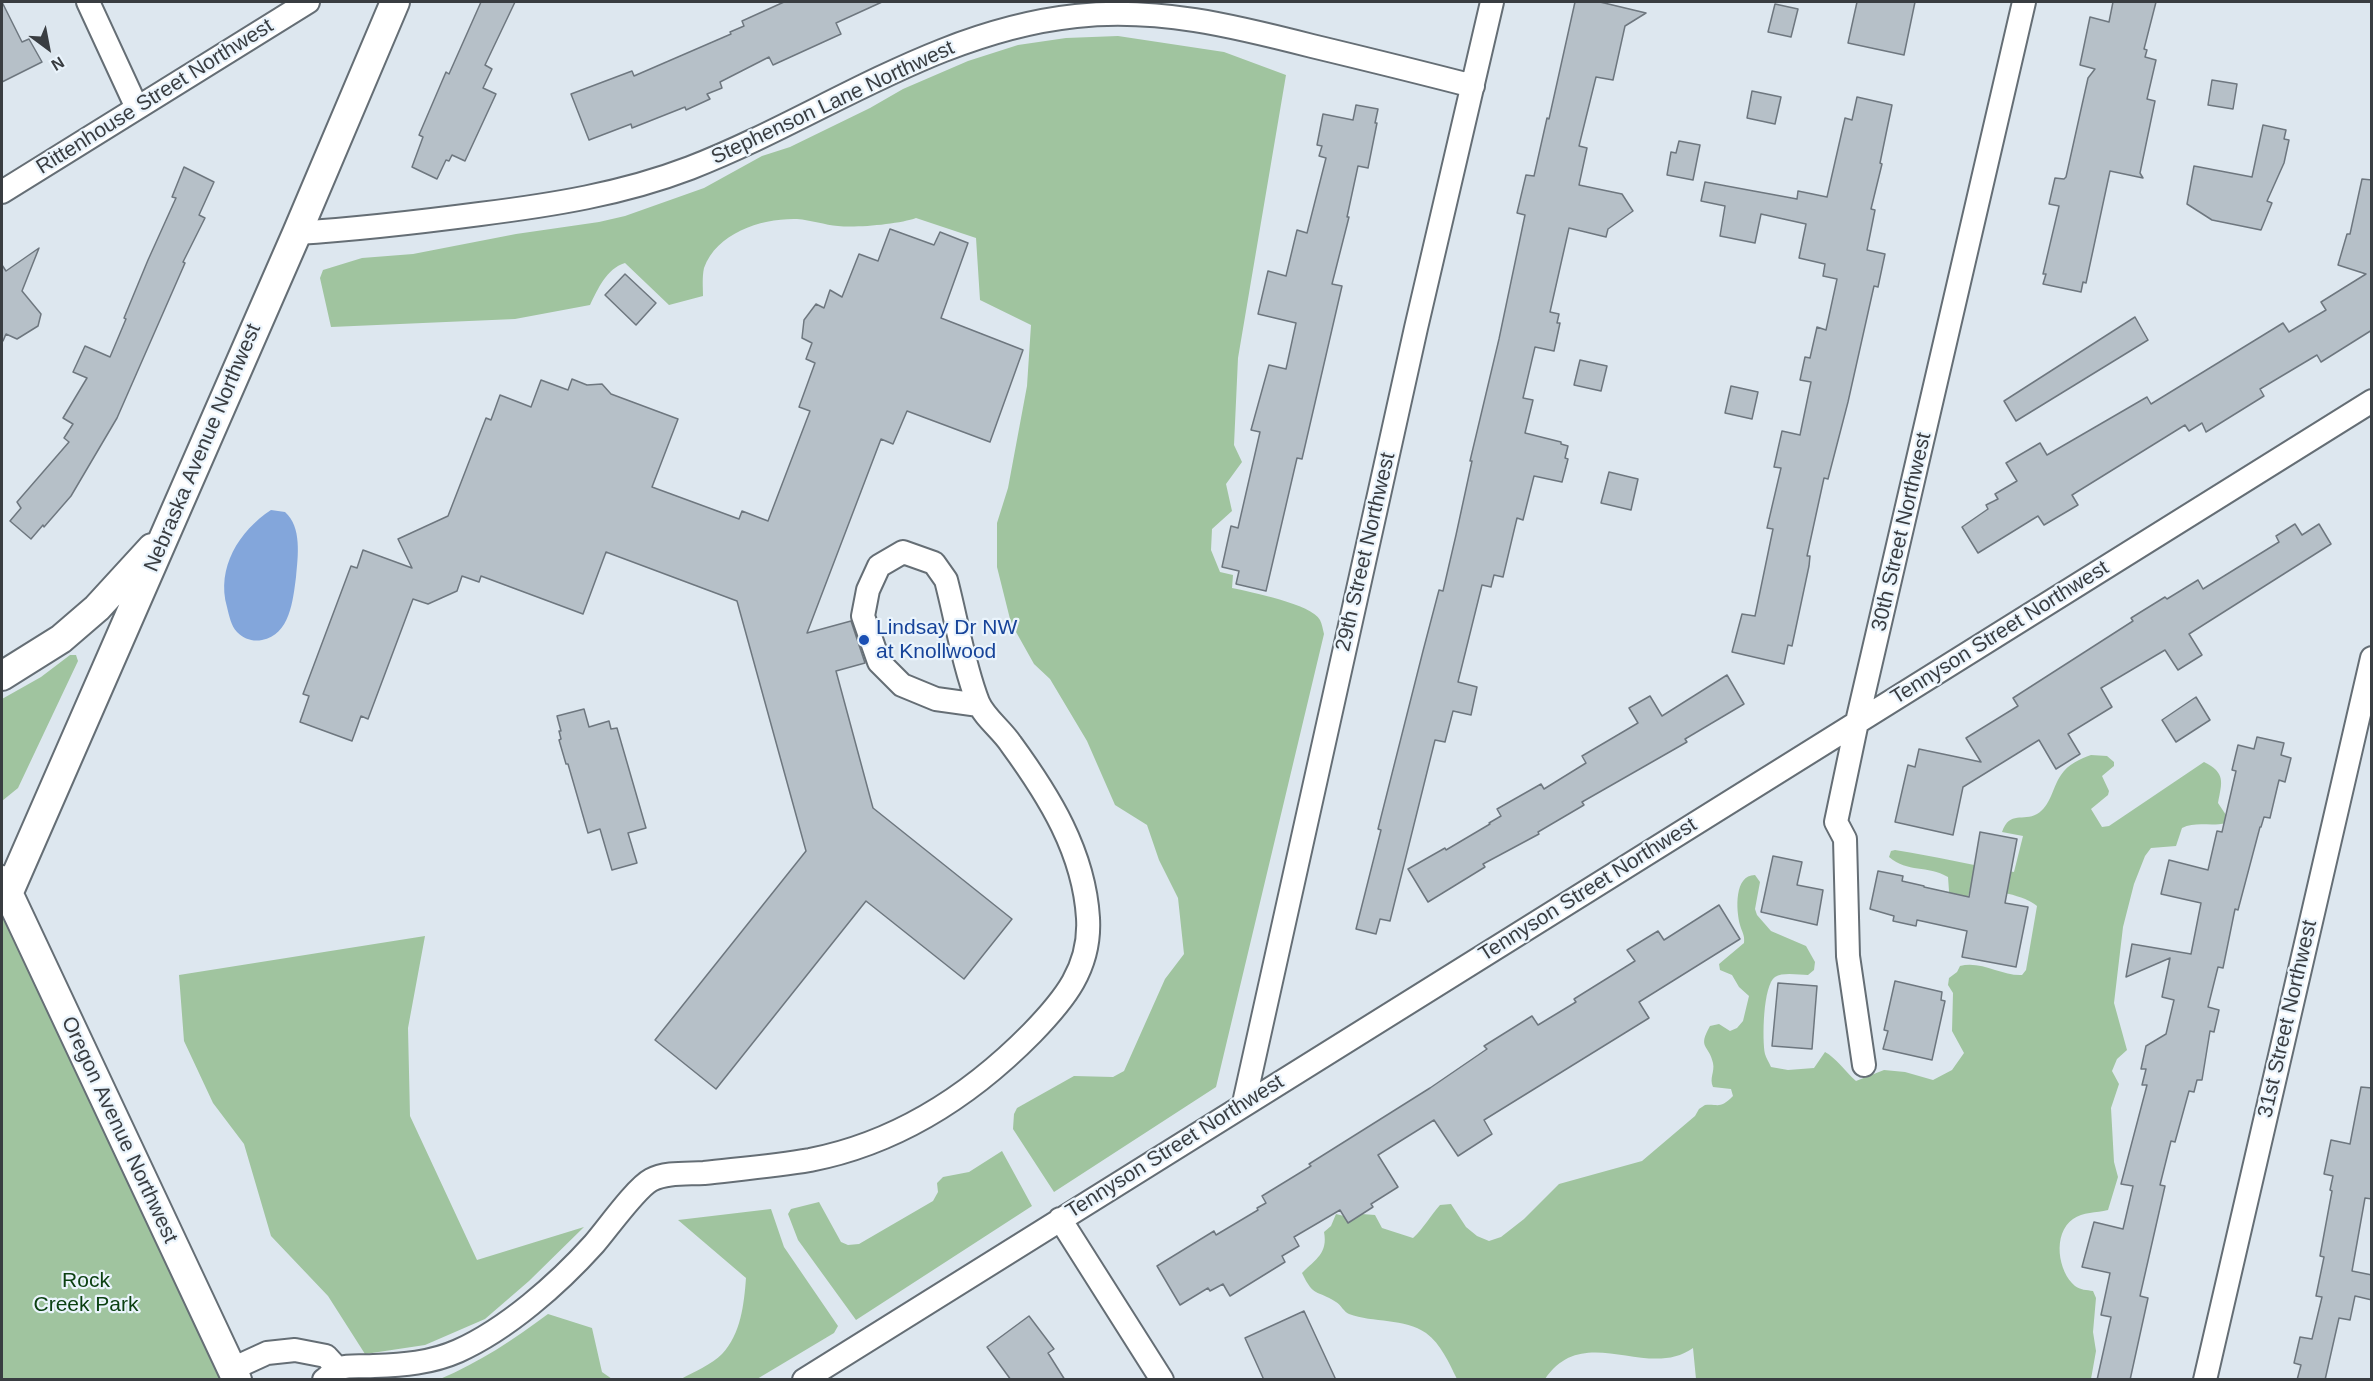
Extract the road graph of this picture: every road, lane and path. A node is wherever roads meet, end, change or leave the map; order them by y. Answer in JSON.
{"nodes":[{"id":1,"x":88,"y":2,"type":"edge"},
{"id":2,"x":308,"y":2,"type":"edge"},
{"id":3,"x":394,"y":2,"type":"edge"},
{"id":4,"x":1492,"y":2,"type":"edge"},
{"id":5,"x":2025,"y":2,"type":"edge"},
{"id":6,"x":1473,"y":86,"type":"junction"},
{"id":7,"x":137,"y":108,"type":"junction"},
{"id":8,"x":2,"y":192,"type":"edge"},
{"id":9,"x":297,"y":233,"type":"junction"},
{"id":10,"x":2372,"y":401,"type":"edge"},
{"id":11,"x":166,"y":534,"type":"junction"},
{"id":12,"x":2372,"y":658,"type":"edge"},
{"id":13,"x":2,"y":676,"type":"edge"},
{"id":14,"x":979,"y":705,"type":"junction"},
{"id":15,"x":1857,"y":722,"type":"junction"},
{"id":16,"x":5,"y":887,"type":"edge"},
{"id":17,"x":1864,"y":1065,"type":"dead end"},
{"id":18,"x":1244,"y":1103,"type":"junction"},
{"id":19,"x":1060,"y":1219,"type":"junction"},
{"id":20,"x":331,"y":1374,"type":"edge"},
{"id":21,"x":234,"y":1375,"type":"edge"},
{"id":22,"x":804,"y":1380,"type":"edge"},
{"id":23,"x":1162,"y":1380,"type":"edge"},
{"id":24,"x":2205,"y":1380,"type":"edge"}],
"edges":[{"from":1,"to":7,"type":"street"},
{"from":2,"to":7,"type":"street","name":"Rittenhouse Street Northwest"},
{"from":3,"to":9,"type":"street","name":"Nebraska Avenue Northwest"},
{"from":4,"to":6,"type":"street","name":"29th Street Northwest"},
{"from":5,"to":15,"type":"street","name":"30th Street Northwest"},
{"from":6,"to":9,"type":"street","name":"Stephenson Lane Northwest"},
{"from":6,"to":18,"type":"street","name":"29th Street Northwest"},
{"from":7,"to":8,"type":"street","name":"Rittenhouse Street Northwest"},
{"from":9,"to":11,"type":"street","name":"Nebraska Avenue Northwest"},
{"from":10,"to":15,"type":"street","name":"Tennyson Street Northwest"},
{"from":11,"to":13,"type":"street"},
{"from":11,"to":16,"type":"street","name":"Nebraska Avenue Northwest"},
{"from":12,"to":24,"type":"street","name":"31st Street Northwest"},
{"from":14,"to":14,"type":"street"},
{"from":14,"to":20,"type":"street"},
{"from":15,"to":17,"type":"street","name":"30th Street Northwest"},
{"from":15,"to":18,"type":"street","name":"Tennyson Street Northwest"},
{"from":16,"to":21,"type":"street","name":"Oregon Avenue Northwest"},
{"from":18,"to":19,"type":"street","name":"Tennyson Street Northwest"},
{"from":19,"to":22,"type":"street","name":"Tennyson Street Northwest"},
{"from":19,"to":23,"type":"street"},
{"from":20,"to":21,"type":"street"}]}
